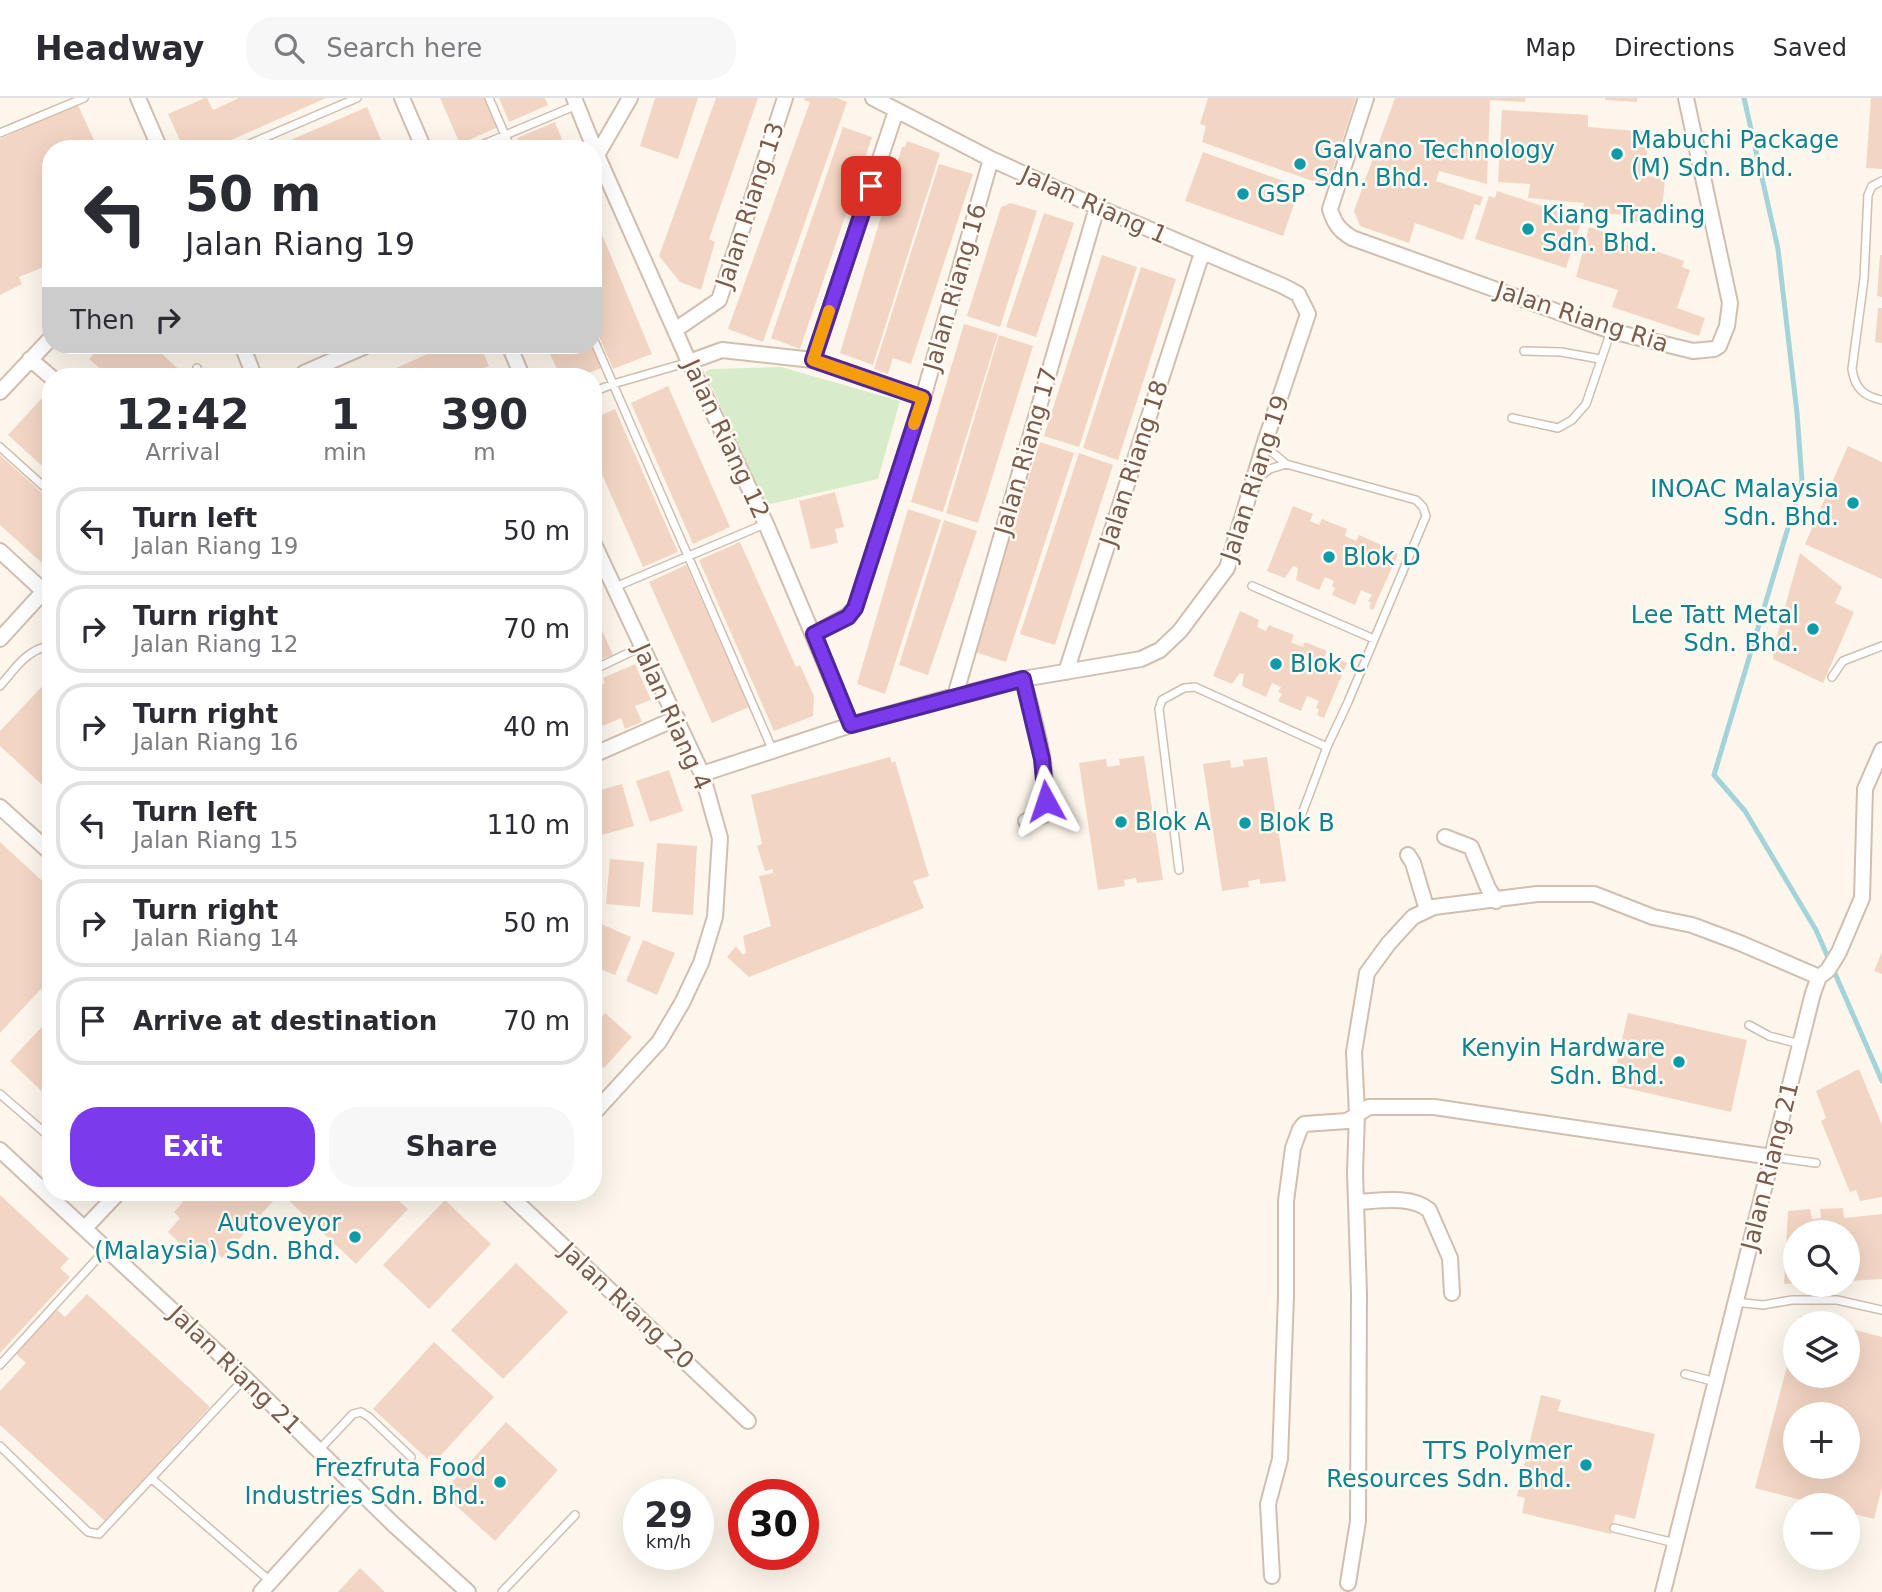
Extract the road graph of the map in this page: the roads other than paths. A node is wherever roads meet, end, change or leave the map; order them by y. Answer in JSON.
{"nodes":[{"id":1,"x":84,"y":98,"type":"edge"},
{"id":2,"x":357,"y":98,"type":"edge"},
{"id":3,"x":402,"y":98,"type":"edge"},
{"id":4,"x":489,"y":98,"type":"edge"},
{"id":5,"x":630,"y":98,"type":"edge"},
{"id":6,"x":785,"y":98,"type":"edge"},
{"id":7,"x":873,"y":98,"type":"edge"},
{"id":8,"x":1366,"y":98,"type":"edge"},
{"id":9,"x":1686,"y":98,"type":"edge"},
{"id":10,"x":141,"y":99,"type":"edge"},
{"id":11,"x":576,"y":101,"type":"edge"},
{"id":12,"x":896,"y":111,"type":"junction"},
{"id":13,"x":0,"y":134,"type":"edge"},
{"id":14,"x":505,"y":134,"type":"junction"},
{"id":15,"x":157,"y":140,"type":"edge"},
{"id":16,"x":259,"y":140,"type":"edge"},
{"id":17,"x":420,"y":140,"type":"edge"},
{"id":18,"x":492,"y":140,"type":"edge"},
{"id":19,"x":507,"y":140,"type":"edge"},
{"id":20,"x":591,"y":140,"type":"edge"},
{"id":21,"x":602,"y":146,"type":"edge"},
{"id":22,"x":991,"y":159,"type":"junction"},
{"id":23,"x":602,"y":166,"type":"edge"},
{"id":24,"x":1882,"y":181,"type":"edge"},
{"id":25,"x":1097,"y":207,"type":"junction"},
{"id":26,"x":1202,"y":253,"type":"junction"},
{"id":27,"x":1308,"y":314,"type":"joint"},
{"id":28,"x":675,"y":330,"type":"junction"},
{"id":29,"x":1611,"y":331,"type":"junction"},
{"id":30,"x":42,"y":347,"type":"edge"},
{"id":31,"x":1524,"y":351,"type":"dead end"},
{"id":32,"x":347,"y":354,"type":"edge"},
{"id":33,"x":600,"y":354,"type":"edge"},
{"id":34,"x":30,"y":359,"type":"junction"},
{"id":35,"x":1600,"y":359,"type":"junction"},
{"id":36,"x":813,"y":360,"type":"junction"},
{"id":37,"x":689,"y":362,"type":"junction"},
{"id":38,"x":315,"y":368,"type":"edge"},
{"id":39,"x":42,"y":369,"type":"edge"},
{"id":40,"x":613,"y":384,"type":"junction"},
{"id":41,"x":602,"y":388,"type":"edge"},
{"id":42,"x":0,"y":392,"type":"edge"},
{"id":43,"x":923,"y":398,"type":"junction"},
{"id":44,"x":1882,"y":400,"type":"edge"},
{"id":45,"x":1512,"y":418,"type":"dead end"},
{"id":46,"x":1264,"y":446,"type":"junction"},
{"id":47,"x":0,"y":447,"type":"edge"},
{"id":48,"x":1286,"y":464,"type":"junction"},
{"id":49,"x":42,"y":485,"type":"edge"},
{"id":50,"x":1251,"y":494,"type":"junction"},
{"id":51,"x":766,"y":524,"type":"junction"},
{"id":52,"x":0,"y":551,"type":"edge"},
{"id":53,"x":690,"y":556,"type":"junction"},
{"id":54,"x":602,"y":562,"type":"edge"},
{"id":55,"x":602,"y":582,"type":"edge"},
{"id":56,"x":611,"y":582,"type":"junction"},
{"id":57,"x":1252,"y":586,"type":"dead end"},
{"id":58,"x":42,"y":590,"type":"edge"},
{"id":59,"x":42,"y":600,"type":"edge"},
{"id":60,"x":814,"y":634,"type":"junction"},
{"id":61,"x":0,"y":639,"type":"edge"},
{"id":62,"x":1374,"y":639,"type":"junction"},
{"id":63,"x":1882,"y":646,"type":"edge"},
{"id":64,"x":42,"y":647,"type":"edge"},
{"id":65,"x":642,"y":647,"type":"junction"},
{"id":66,"x":602,"y":666,"type":"edge"},
{"id":67,"x":1066,"y":672,"type":"junction"},
{"id":68,"x":1832,"y":677,"type":"dead end"},
{"id":69,"x":1023,"y":679,"type":"junction"},
{"id":70,"x":0,"y":687,"type":"edge"},
{"id":71,"x":955,"y":696,"type":"junction"},
{"id":72,"x":677,"y":718,"type":"junction"},
{"id":73,"x":851,"y":725,"type":"junction"},
{"id":74,"x":1327,"y":747,"type":"junction"},
{"id":75,"x":1882,"y":750,"type":"edge"},
{"id":76,"x":602,"y":751,"type":"edge"},
{"id":77,"x":773,"y":751,"type":"junction"},
{"id":78,"x":702,"y":774,"type":"junction"},
{"id":79,"x":0,"y":807,"type":"edge"},
{"id":80,"x":1300,"y":819,"type":"dead end"},
{"id":81,"x":1026,"y":821,"type":"dead end"},
{"id":82,"x":1445,"y":837,"type":"dead end"},
{"id":83,"x":42,"y":845,"type":"edge"},
{"id":84,"x":1408,"y":855,"type":"dead end"},
{"id":85,"x":1178,"y":870,"type":"dead end"},
{"id":86,"x":1496,"y":901,"type":"junction"},
{"id":87,"x":1427,"y":910,"type":"junction"},
{"id":88,"x":1824,"y":974,"type":"junction"},
{"id":89,"x":1749,"y":1025,"type":"dead end"},
{"id":90,"x":1801,"y":1044,"type":"junction"},
{"id":91,"x":0,"y":1094,"type":"edge"},
{"id":92,"x":602,"y":1104,"type":"edge"},
{"id":93,"x":1357,"y":1114,"type":"junction"},
{"id":94,"x":42,"y":1130,"type":"edge"},
{"id":95,"x":0,"y":1150,"type":"edge"},
{"id":96,"x":1772,"y":1157,"type":"junction"},
{"id":97,"x":1816,"y":1163,"type":"dead end"},
{"id":98,"x":42,"y":1182,"type":"edge"},
{"id":99,"x":61,"y":1201,"type":"edge"},
{"id":100,"x":110,"y":1201,"type":"edge"},
{"id":101,"x":521,"y":1201,"type":"edge"},
{"id":102,"x":1356,"y":1202,"type":"junction"},
{"id":103,"x":85,"y":1228,"type":"junction"},
{"id":104,"x":107,"y":1248,"type":"junction"},
{"id":105,"x":1452,"y":1293,"type":"dead end"},
{"id":106,"x":1735,"y":1302,"type":"junction"},
{"id":107,"x":1882,"y":1310,"type":"edge"},
{"id":108,"x":0,"y":1366,"type":"edge"},
{"id":109,"x":1685,"y":1374,"type":"dead end"},
{"id":110,"x":245,"y":1378,"type":"junction"},
{"id":111,"x":1716,"y":1382,"type":"junction"},
{"id":112,"x":748,"y":1421,"type":"dead end"},
{"id":113,"x":0,"y":1446,"type":"edge"},
{"id":114,"x":319,"y":1450,"type":"junction"},
{"id":115,"x":411,"y":1457,"type":"dead end"},
{"id":116,"x":151,"y":1478,"type":"junction"},
{"id":117,"x":356,"y":1487,"type":"junction"},
{"id":118,"x":575,"y":1515,"type":"dead end"},
{"id":119,"x":1614,"y":1528,"type":"dead end"},
{"id":120,"x":1675,"y":1544,"type":"junction"},
{"id":121,"x":1272,"y":1576,"type":"dead end"},
{"id":122,"x":1348,"y":1583,"type":"dead end"},
{"id":123,"x":265,"y":1586,"type":"edge"},
{"id":124,"x":468,"y":1592,"type":"edge"},
{"id":125,"x":502,"y":1592,"type":"edge"},
{"id":126,"x":1663,"y":1592,"type":"edge"}],
"edges":[{"from":1,"to":13,"type":"lane"},
{"from":2,"to":16,"type":"lane"},
{"from":3,"to":17,"type":"street"},
{"from":4,"to":14,"type":"lane"},
{"from":5,"to":21,"type":"street"},
{"from":6,"to":28,"type":"street","name":"Jalan Riang 13"},
{"from":7,"to":12,"type":"street","name":"Jalan Riang 1"},
{"from":8,"to":29,"type":"street","name":"Jalan Riang Ria"},
{"from":9,"to":29,"type":"street","name":"Jalan Riang Ria"},
{"from":10,"to":15,"type":"street"},
{"from":11,"to":14,"type":"lane"},
{"from":11,"to":20,"type":"street","name":"Jalan Riang 12"},
{"from":12,"to":22,"type":"street","name":"Jalan Riang 1"},
{"from":12,"to":36,"type":"street"},
{"from":14,"to":18,"type":"lane"},
{"from":14,"to":19,"type":"lane"},
{"from":22,"to":25,"type":"street","name":"Jalan Riang 1"},
{"from":22,"to":43,"type":"street","name":"Jalan Riang 16"},
{"from":23,"to":28,"type":"street","name":"Jalan Riang 12"},
{"from":24,"to":44,"type":"lane"},
{"from":25,"to":26,"type":"street","name":"Jalan Riang 1"},
{"from":25,"to":71,"type":"street","name":"Jalan Riang 17"},
{"from":26,"to":27,"type":"street","name":"Jalan Riang 1"},
{"from":26,"to":67,"type":"street","name":"Jalan Riang 18"},
{"from":27,"to":46,"type":"street","name":"Jalan Riang 19"},
{"from":28,"to":37,"type":"street","name":"Jalan Riang 12"},
{"from":29,"to":35,"type":"lane"},
{"from":30,"to":34,"type":"street"},
{"from":31,"to":35,"type":"lane"},
{"from":32,"to":38,"type":"street"},
{"from":33,"to":40,"type":"lane"},
{"from":34,"to":39,"type":"street"},
{"from":34,"to":42,"type":"street"},
{"from":35,"to":45,"type":"lane"},
{"from":36,"to":37,"type":"street"},
{"from":36,"to":43,"type":"street"},
{"from":37,"to":40,"type":"lane"},
{"from":37,"to":51,"type":"street","name":"Jalan Riang 12"},
{"from":40,"to":41,"type":"lane"},
{"from":40,"to":53,"type":"lane"},
{"from":43,"to":60,"type":"street","name":"Jalan Riang 16"},
{"from":46,"to":48,"type":"lane"},
{"from":46,"to":50,"type":"street","name":"Jalan Riang 19"},
{"from":47,"to":49,"type":"lane"},
{"from":48,"to":50,"type":"lane"},
{"from":48,"to":62,"type":"lane"},
{"from":50,"to":67,"type":"street","name":"Jalan Riang 19"},
{"from":51,"to":53,"type":"lane"},
{"from":51,"to":60,"type":"street","name":"Jalan Riang 12"},
{"from":52,"to":58,"type":"street"},
{"from":53,"to":56,"type":"lane"},
{"from":53,"to":77,"type":"lane"},
{"from":54,"to":56,"type":"street","name":"Jalan Riang 4"},
{"from":55,"to":56,"type":"street"},
{"from":56,"to":65,"type":"street","name":"Jalan Riang 4"},
{"from":57,"to":62,"type":"lane"},
{"from":59,"to":61,"type":"street"},
{"from":60,"to":73,"type":"street","name":"Jalan Riang 12"},
{"from":62,"to":74,"type":"lane"},
{"from":63,"to":68,"type":"lane"},
{"from":64,"to":70,"type":"lane"},
{"from":65,"to":66,"type":"lane"},
{"from":65,"to":72,"type":"street","name":"Jalan Riang 4"},
{"from":67,"to":69,"type":"street","name":"Jalan Riang 19"},
{"from":69,"to":71,"type":"street","name":"Jalan Riang 19"},
{"from":69,"to":81,"type":"street"},
{"from":71,"to":73,"type":"street","name":"Jalan Riang 19"},
{"from":72,"to":76,"type":"street"},
{"from":72,"to":78,"type":"street","name":"Jalan Riang 4"},
{"from":73,"to":77,"type":"street","name":"Jalan Riang 19"},
{"from":74,"to":80,"type":"lane"},
{"from":74,"to":85,"type":"lane"},
{"from":75,"to":88,"type":"street","name":"Jalan Riang 21"},
{"from":77,"to":78,"type":"street","name":"Jalan Riang 19"},
{"from":78,"to":92,"type":"street","name":"Jalan Riang 4"},
{"from":79,"to":83,"type":"street"},
{"from":82,"to":86,"type":"street"},
{"from":84,"to":87,"type":"street"},
{"from":86,"to":87,"type":"street"},
{"from":86,"to":88,"type":"street"},
{"from":87,"to":93,"type":"street"},
{"from":88,"to":90,"type":"street","name":"Jalan Riang 21"},
{"from":89,"to":90,"type":"lane"},
{"from":90,"to":96,"type":"street","name":"Jalan Riang 21"},
{"from":91,"to":94,"type":"lane"},
{"from":93,"to":96,"type":"street"},
{"from":93,"to":102,"type":"street"},
{"from":93,"to":121,"type":"street"},
{"from":95,"to":98,"type":"street","name":"Jalan Riang 21"},
{"from":96,"to":97,"type":"lane"},
{"from":96,"to":106,"type":"street","name":"Jalan Riang 21"},
{"from":99,"to":103,"type":"street","name":"Jalan Riang 21"},
{"from":100,"to":103,"type":"street"},
{"from":101,"to":112,"type":"street","name":"Jalan Riang 20"},
{"from":102,"to":105,"type":"street"},
{"from":102,"to":122,"type":"street"},
{"from":103,"to":104,"type":"street","name":"Jalan Riang 21"},
{"from":104,"to":108,"type":"lane"},
{"from":104,"to":110,"type":"street","name":"Jalan Riang 21"},
{"from":106,"to":107,"type":"lane"},
{"from":106,"to":111,"type":"street","name":"Jalan Riang 21"},
{"from":109,"to":111,"type":"lane"},
{"from":110,"to":114,"type":"street","name":"Jalan Riang 21"},
{"from":110,"to":116,"type":"lane"},
{"from":111,"to":120,"type":"street","name":"Jalan Riang 21"},
{"from":113,"to":116,"type":"lane"},
{"from":114,"to":115,"type":"lane"},
{"from":114,"to":117,"type":"street","name":"Jalan Riang 21"},
{"from":116,"to":123,"type":"lane"},
{"from":117,"to":123,"type":"street"},
{"from":117,"to":124,"type":"street","name":"Jalan Riang 21"},
{"from":118,"to":125,"type":"lane"},
{"from":119,"to":120,"type":"lane"},
{"from":120,"to":126,"type":"street","name":"Jalan Riang 21"}]}
